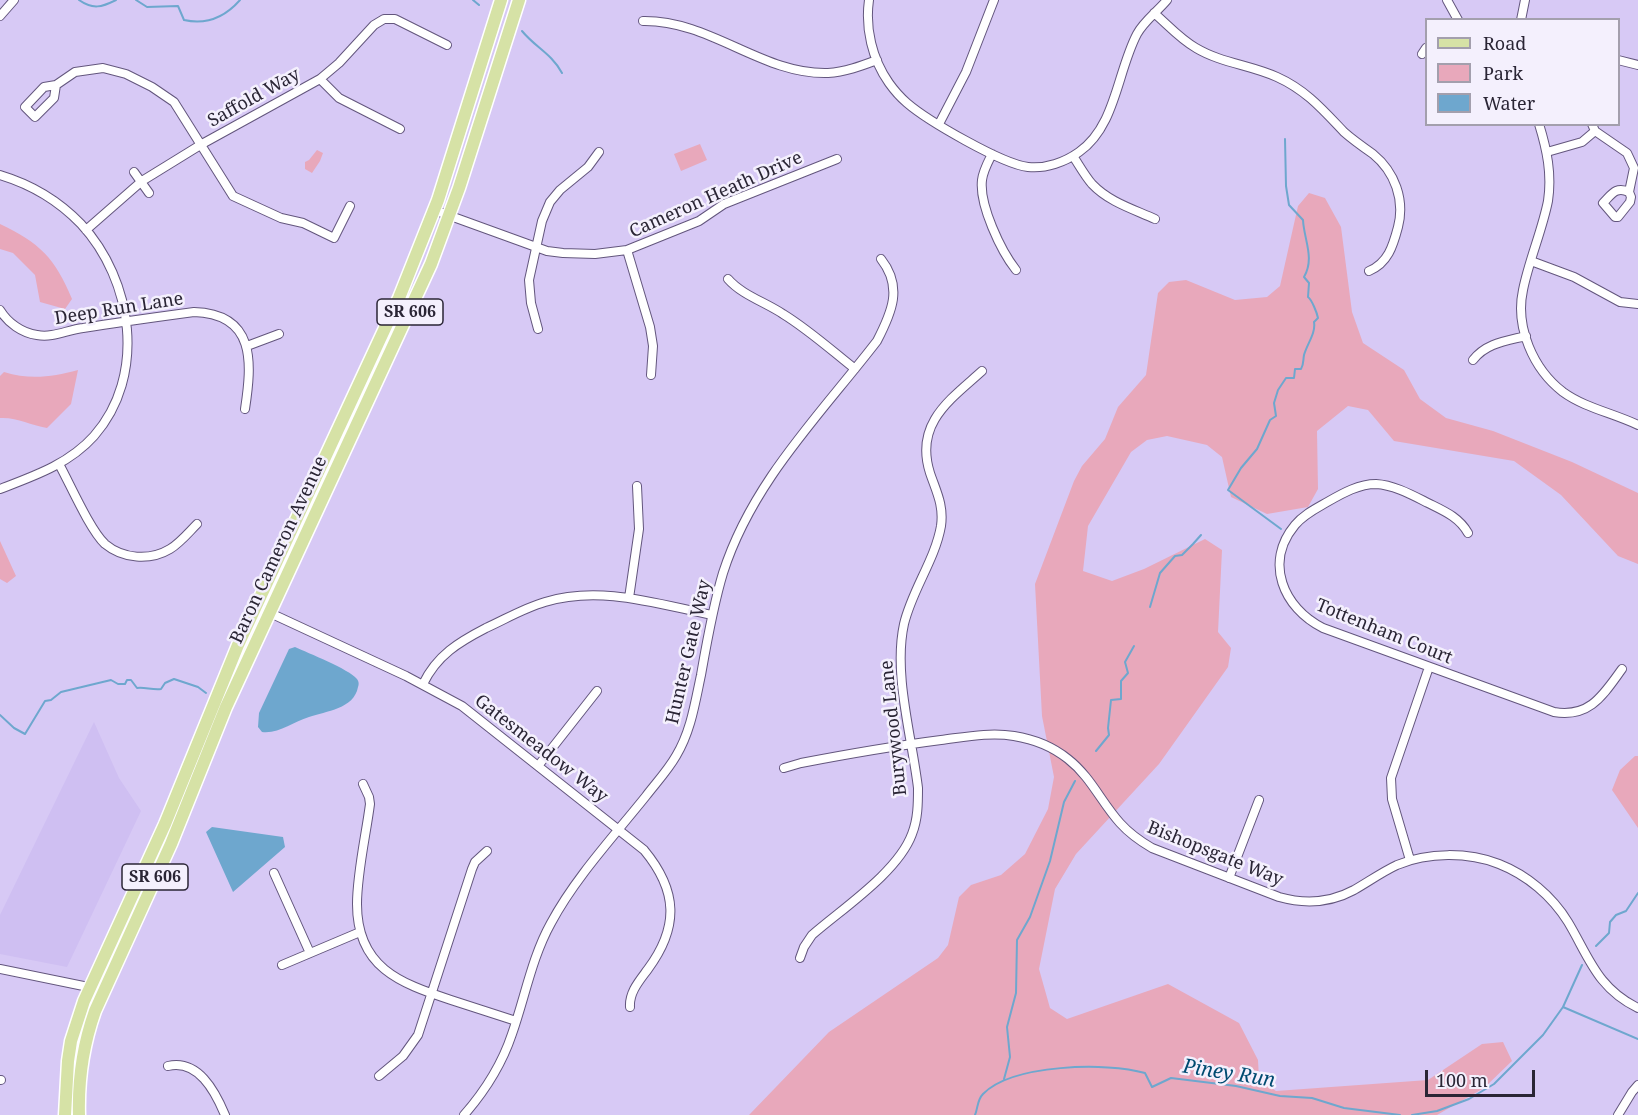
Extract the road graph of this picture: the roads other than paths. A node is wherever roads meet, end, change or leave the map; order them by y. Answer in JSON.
{"nodes":[{"id":1,"x":14,"y":0,"type":"edge"},
{"id":2,"x":501,"y":0,"type":"edge"},
{"id":3,"x":519,"y":0,"type":"edge"},
{"id":4,"x":869,"y":0,"type":"edge"},
{"id":5,"x":994,"y":0,"type":"edge"},
{"id":6,"x":1167,"y":0,"type":"edge"},
{"id":7,"x":1447,"y":0,"type":"edge"},
{"id":8,"x":1525,"y":0,"type":"edge"},
{"id":9,"x":1154,"y":13,"type":"junction"},
{"id":10,"x":0,"y":16,"type":"edge"},
{"id":11,"x":1456,"y":18,"type":"edge"},
{"id":12,"x":1521,"y":18,"type":"edge"},
{"id":13,"x":643,"y":21,"type":"dead end"},
{"id":14,"x":447,"y":45,"type":"dead end"},
{"id":15,"x":877,"y":60,"type":"junction"},
{"id":16,"x":1620,"y":60,"type":"edge"},
{"id":17,"x":1638,"y":64,"type":"edge"},
{"id":18,"x":320,"y":79,"type":"junction"},
{"id":19,"x":56,"y":85,"type":"dead end"},
{"id":20,"x":939,"y":124,"type":"junction"},
{"id":21,"x":1540,"y":126,"type":"edge"},
{"id":22,"x":1594,"y":128,"type":"edge"},
{"id":23,"x":400,"y":129,"type":"dead end"},
{"id":24,"x":202,"y":144,"type":"junction"},
{"id":25,"x":599,"y":152,"type":"dead end"},
{"id":26,"x":1547,"y":152,"type":"junction"},
{"id":27,"x":992,"y":154,"type":"junction"},
{"id":28,"x":1073,"y":156,"type":"junction"},
{"id":29,"x":837,"y":159,"type":"dead end"},
{"id":30,"x":134,"y":172,"type":"dead end"},
{"id":31,"x":0,"y":175,"type":"edge"},
{"id":32,"x":142,"y":181,"type":"junction"},
{"id":33,"x":1629,"y":192,"type":"dead end"},
{"id":34,"x":149,"y":193,"type":"dead end"},
{"id":35,"x":350,"y":206,"type":"dead end"},
{"id":36,"x":434,"y":210,"type":"junction"},
{"id":37,"x":450,"y":215,"type":"junction"},
{"id":38,"x":1155,"y":219,"type":"dead end"},
{"id":39,"x":86,"y":230,"type":"junction"},
{"id":40,"x":536,"y":248,"type":"junction"},
{"id":41,"x":627,"y":250,"type":"junction"},
{"id":42,"x":881,"y":259,"type":"dead end"},
{"id":43,"x":1531,"y":261,"type":"junction"},
{"id":44,"x":1016,"y":270,"type":"dead end"},
{"id":45,"x":1369,"y":271,"type":"dead end"},
{"id":46,"x":728,"y":279,"type":"dead end"},
{"id":47,"x":1638,"y":304,"type":"edge"},
{"id":48,"x":0,"y":310,"type":"edge"},
{"id":49,"x":126,"y":321,"type":"junction"},
{"id":50,"x":538,"y":329,"type":"dead end"},
{"id":51,"x":279,"y":334,"type":"dead end"},
{"id":52,"x":1526,"y":336,"type":"junction"},
{"id":53,"x":247,"y":346,"type":"junction"},
{"id":54,"x":1473,"y":360,"type":"dead end"},
{"id":55,"x":855,"y":369,"type":"junction"},
{"id":56,"x":982,"y":371,"type":"dead end"},
{"id":57,"x":651,"y":375,"type":"dead end"},
{"id":58,"x":245,"y":409,"type":"dead end"},
{"id":59,"x":1638,"y":425,"type":"edge"},
{"id":60,"x":59,"y":464,"type":"junction"},
{"id":61,"x":637,"y":486,"type":"dead end"},
{"id":62,"x":0,"y":489,"type":"edge"},
{"id":63,"x":197,"y":524,"type":"dead end"},
{"id":64,"x":1468,"y":532,"type":"dead end"},
{"id":65,"x":629,"y":598,"type":"junction"},
{"id":66,"x":255,"y":606,"type":"junction"},
{"id":67,"x":270,"y":612,"type":"junction"},
{"id":68,"x":712,"y":615,"type":"junction"},
{"id":69,"x":1429,"y":667,"type":"junction"},
{"id":70,"x":1622,"y":669,"type":"dead end"},
{"id":71,"x":423,"y":684,"type":"junction"},
{"id":72,"x":597,"y":692,"type":"dead end"},
{"id":73,"x":911,"y":744,"type":"junction"},
{"id":74,"x":538,"y":766,"type":"junction"},
{"id":75,"x":784,"y":768,"type":"dead end"},
{"id":76,"x":363,"y":784,"type":"dead end"},
{"id":77,"x":1259,"y":800,"type":"dead end"},
{"id":78,"x":619,"y":830,"type":"junction"},
{"id":79,"x":487,"y":851,"type":"dead end"},
{"id":80,"x":1410,"y":860,"type":"junction"},
{"id":81,"x":274,"y":873,"type":"dead end"},
{"id":82,"x":1229,"y":878,"type":"junction"},
{"id":83,"x":360,"y":932,"type":"junction"},
{"id":84,"x":310,"y":953,"type":"junction"},
{"id":85,"x":800,"y":958,"type":"dead end"},
{"id":86,"x":282,"y":965,"type":"dead end"},
{"id":87,"x":0,"y":969,"type":"edge"},
{"id":88,"x":89,"y":987,"type":"junction"},
{"id":89,"x":103,"y":990,"type":"junction"},
{"id":90,"x":431,"y":993,"type":"junction"},
{"id":91,"x":630,"y":1007,"type":"dead end"},
{"id":92,"x":1638,"y":1008,"type":"edge"},
{"id":93,"x":516,"y":1020,"type":"junction"},
{"id":94,"x":168,"y":1066,"type":"dead end"},
{"id":95,"x":379,"y":1076,"type":"dead end"},
{"id":96,"x":1638,"y":1085,"type":"edge"},
{"id":97,"x":65,"y":1115,"type":"edge"},
{"id":98,"x":79,"y":1115,"type":"edge"},
{"id":99,"x":225,"y":1115,"type":"edge"},
{"id":100,"x":464,"y":1115,"type":"edge"},
{"id":101,"x":1618,"y":1115,"type":"edge"}],
"edges":[{"from":1,"to":10,"type":"street"},
{"from":2,"to":36,"type":"main road","name":"Baron Cameron Avenue","number":"SR 606"},
{"from":3,"to":37,"type":"main road","name":"Baron Cameron Avenue","number":"SR 606"},
{"from":4,"to":15,"type":"street"},
{"from":5,"to":20,"type":"street"},
{"from":6,"to":9,"type":"street"},
{"from":7,"to":11,"type":"street"},
{"from":8,"to":12,"type":"street"},
{"from":9,"to":28,"type":"street"},
{"from":9,"to":45,"type":"street"},
{"from":13,"to":15,"type":"street"},
{"from":14,"to":18,"type":"street","name":"Saffold Way"},
{"from":15,"to":20,"type":"street"},
{"from":16,"to":17,"type":"street"},
{"from":18,"to":23,"type":"street","name":"Saffold Way"},
{"from":18,"to":24,"type":"street","name":"Saffold Way"},
{"from":19,"to":24,"type":"street","name":"Saffold Way"},
{"from":20,"to":27,"type":"street"},
{"from":21,"to":26,"type":"street"},
{"from":22,"to":26,"type":"street"},
{"from":22,"to":33,"type":"street"},
{"from":24,"to":32,"type":"street","name":"Saffold Way"},
{"from":24,"to":35,"type":"street","name":"Saffold Way"},
{"from":25,"to":40,"type":"street"},
{"from":26,"to":43,"type":"street"},
{"from":27,"to":28,"type":"street"},
{"from":27,"to":44,"type":"street"},
{"from":28,"to":38,"type":"street"},
{"from":29,"to":41,"type":"street","name":"Cameron Heath Drive"},
{"from":30,"to":32,"type":"street"},
{"from":31,"to":39,"type":"street"},
{"from":32,"to":34,"type":"street"},
{"from":32,"to":39,"type":"street","name":"Saffold Way"},
{"from":36,"to":37,"type":"street","name":"Cameron Heath Drive"},
{"from":36,"to":66,"type":"main road","name":"Baron Cameron Avenue","number":"SR 606"},
{"from":37,"to":40,"type":"street","name":"Cameron Heath Drive"},
{"from":37,"to":67,"type":"main road","name":"Baron Cameron Avenue","number":"SR 606"},
{"from":39,"to":49,"type":"street"},
{"from":40,"to":41,"type":"street","name":"Cameron Heath Drive"},
{"from":40,"to":50,"type":"street"},
{"from":41,"to":57,"type":"street"},
{"from":42,"to":55,"type":"street","name":"Hunter Gate Way"},
{"from":43,"to":47,"type":"street"},
{"from":43,"to":52,"type":"street"},
{"from":46,"to":55,"type":"street"},
{"from":48,"to":49,"type":"street","name":"Deep Run Lane"},
{"from":49,"to":53,"type":"street","name":"Deep Run Lane"},
{"from":49,"to":60,"type":"street"},
{"from":51,"to":53,"type":"street"},
{"from":52,"to":54,"type":"street"},
{"from":52,"to":59,"type":"street"},
{"from":53,"to":58,"type":"street"},
{"from":55,"to":68,"type":"street","name":"Hunter Gate Way"},
{"from":56,"to":73,"type":"street","name":"Burywood Lane"},
{"from":60,"to":62,"type":"street"},
{"from":60,"to":63,"type":"street"},
{"from":61,"to":65,"type":"street"},
{"from":64,"to":69,"type":"street","name":"Tottenham Court"},
{"from":65,"to":68,"type":"street"},
{"from":65,"to":71,"type":"street"},
{"from":66,"to":67,"type":"street","name":"Gatesmeadow Way"},
{"from":66,"to":88,"type":"main road","name":"Baron Cameron Avenue","number":"SR 606"},
{"from":67,"to":71,"type":"street","name":"Gatesmeadow Way"},
{"from":67,"to":89,"type":"main road","name":"Baron Cameron Avenue","number":"SR 606"},
{"from":68,"to":78,"type":"street","name":"Hunter Gate Way"},
{"from":69,"to":70,"type":"street","name":"Tottenham Court"},
{"from":69,"to":80,"type":"street"},
{"from":71,"to":74,"type":"street","name":"Gatesmeadow Way"},
{"from":72,"to":74,"type":"street"},
{"from":73,"to":75,"type":"street","name":"Bishopsgate Way"},
{"from":73,"to":82,"type":"street","name":"Bishopsgate Way"},
{"from":73,"to":85,"type":"street","name":"Burywood Lane"},
{"from":74,"to":78,"type":"street","name":"Gatesmeadow Way"},
{"from":76,"to":83,"type":"street"},
{"from":77,"to":82,"type":"street"},
{"from":78,"to":91,"type":"street","name":"Gatesmeadow Way"},
{"from":78,"to":93,"type":"street","name":"Hunter Gate Way"},
{"from":79,"to":90,"type":"street"},
{"from":80,"to":82,"type":"street","name":"Bishopsgate Way"},
{"from":80,"to":92,"type":"street","name":"Bishopsgate Way"},
{"from":81,"to":84,"type":"street"},
{"from":83,"to":84,"type":"street"},
{"from":83,"to":90,"type":"street"},
{"from":84,"to":86,"type":"street"},
{"from":87,"to":88,"type":"street"},
{"from":88,"to":89,"type":"street"},
{"from":88,"to":97,"type":"main road","name":"Baron Cameron Avenue","number":"SR 606"},
{"from":89,"to":98,"type":"main road","name":"Baron Cameron Avenue","number":"SR 606"},
{"from":90,"to":93,"type":"street"},
{"from":90,"to":95,"type":"street"},
{"from":93,"to":100,"type":"street","name":"Hunter Gate Way"},
{"from":94,"to":99,"type":"street"},
{"from":96,"to":101,"type":"street"}]}
